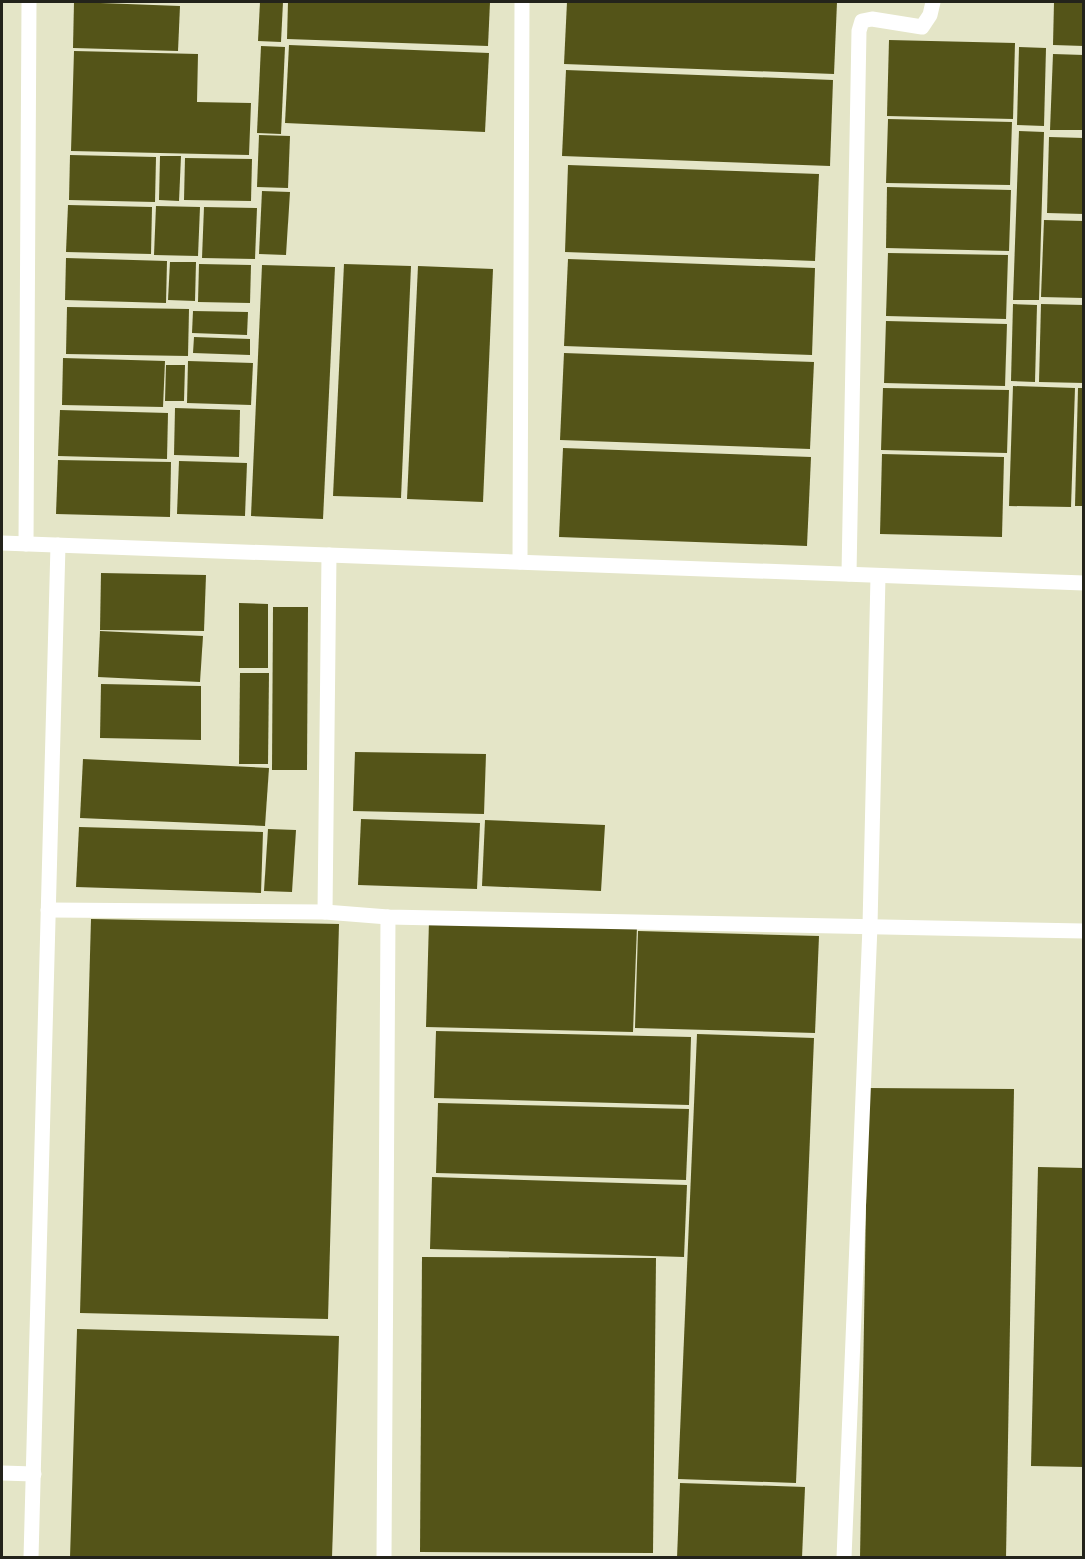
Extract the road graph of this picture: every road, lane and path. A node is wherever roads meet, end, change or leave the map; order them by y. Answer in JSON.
{"nodes":[{"id":1,"x":29,"y":2,"type":"edge"},
{"id":2,"x":522,"y":2,"type":"edge"},
{"id":3,"x":933,"y":2,"type":"edge"},
{"id":4,"x":2,"y":543,"type":"edge"},
{"id":5,"x":26,"y":544,"type":"junction"},
{"id":6,"x":58,"y":546,"type":"junction"},
{"id":7,"x":329,"y":555,"type":"junction"},
{"id":8,"x":520,"y":562,"type":"junction"},
{"id":9,"x":849,"y":574,"type":"junction"},
{"id":10,"x":878,"y":576,"type":"junction"},
{"id":11,"x":1083,"y":583,"type":"edge"},
{"id":12,"x":48,"y":910,"type":"junction"},
{"id":13,"x":325,"y":912,"type":"junction"},
{"id":14,"x":388,"y":917,"type":"junction"},
{"id":15,"x":870,"y":926,"type":"junction"},
{"id":16,"x":1083,"y":930,"type":"edge"},
{"id":17,"x":2,"y":1473,"type":"edge"},
{"id":18,"x":34,"y":1474,"type":"junction"},
{"id":19,"x":31,"y":1557,"type":"edge"},
{"id":20,"x":384,"y":1557,"type":"edge"},
{"id":21,"x":844,"y":1557,"type":"edge"}],
"edges":[{"from":1,"to":5,"type":"lane"},
{"from":2,"to":8,"type":"lane"},
{"from":3,"to":9,"type":"lane"},
{"from":4,"to":5,"type":"lane"},
{"from":5,"to":6,"type":"lane"},
{"from":6,"to":7,"type":"lane"},
{"from":6,"to":12,"type":"lane"},
{"from":7,"to":8,"type":"lane"},
{"from":7,"to":13,"type":"lane"},
{"from":8,"to":9,"type":"lane"},
{"from":9,"to":10,"type":"lane"},
{"from":10,"to":11,"type":"lane"},
{"from":10,"to":15,"type":"lane"},
{"from":12,"to":13,"type":"lane"},
{"from":12,"to":18,"type":"lane"},
{"from":13,"to":14,"type":"lane"},
{"from":14,"to":15,"type":"lane"},
{"from":14,"to":20,"type":"lane"},
{"from":15,"to":16,"type":"lane"},
{"from":15,"to":21,"type":"lane"},
{"from":17,"to":18,"type":"lane"},
{"from":18,"to":19,"type":"lane"}]}
